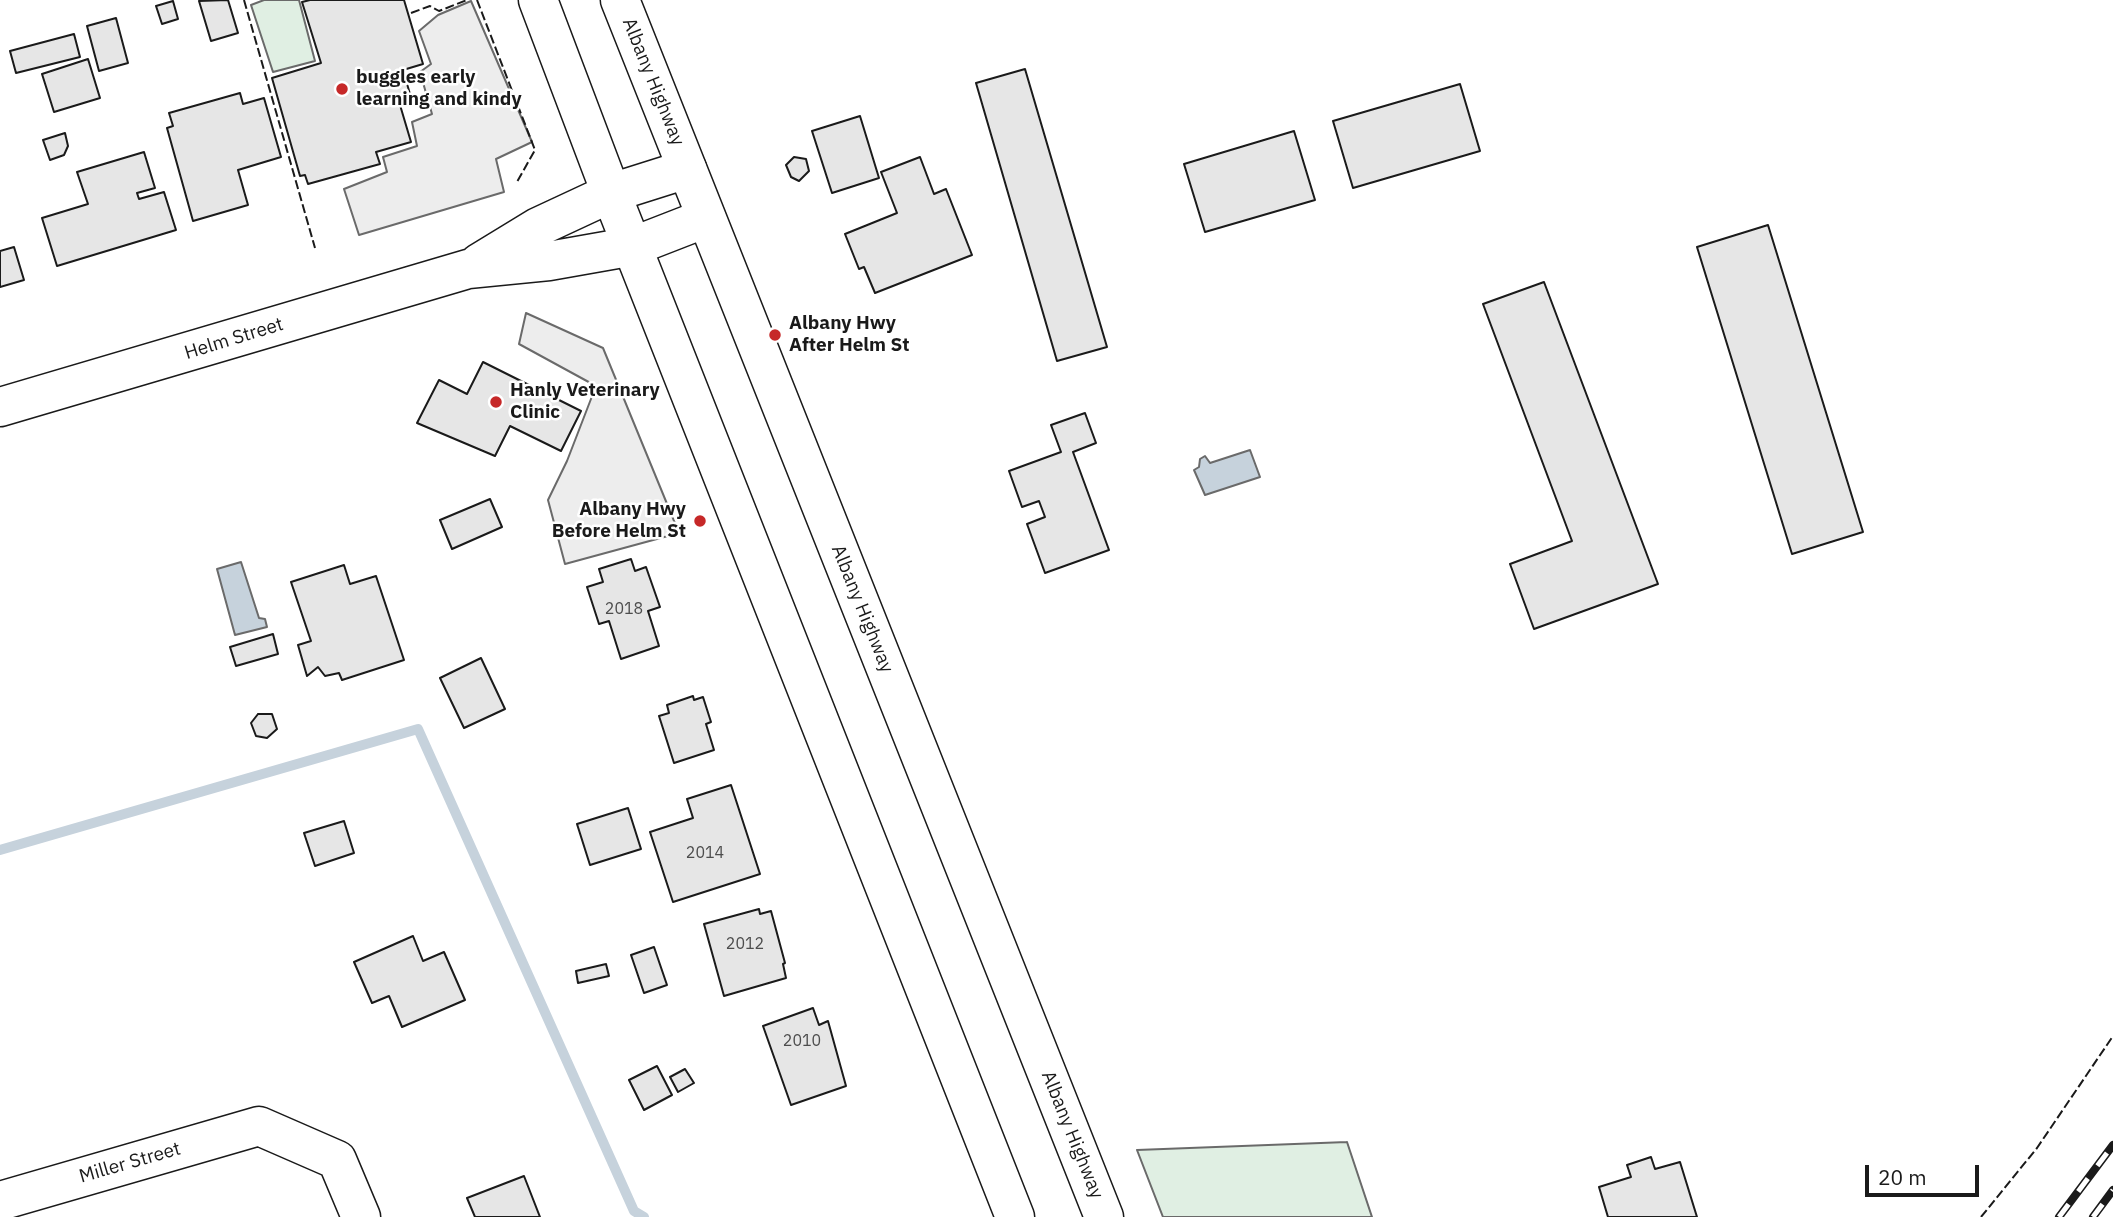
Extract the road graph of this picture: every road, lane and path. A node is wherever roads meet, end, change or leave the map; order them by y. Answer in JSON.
{"nodes":[{"id":1,"x":538,"y":0,"type":"edge"},
{"id":2,"x":620,"y":0,"type":"edge"},
{"id":3,"x":687,"y":169,"type":"junction"},
{"id":4,"x":611,"y":193,"type":"junction"},
{"id":5,"x":706,"y":218,"type":"junction"},
{"id":6,"x":634,"y":246,"type":"junction"},
{"id":7,"x":468,"y":269,"type":"junction"},
{"id":8,"x":0,"y":407,"type":"edge"},
{"id":9,"x":0,"y":1201,"type":"edge"},
{"id":10,"x":361,"y":1217,"type":"edge"},
{"id":11,"x":1015,"y":1217,"type":"edge"},
{"id":12,"x":1104,"y":1217,"type":"edge"}],
"edges":[{"from":1,"to":4,"type":"main road"},
{"from":2,"to":3,"type":"main road","name":"Albany Highway"},
{"from":3,"to":4,"type":"main road","name":"Helm Street"},
{"from":3,"to":5,"type":"main road","name":"Albany Highway"},
{"from":4,"to":6,"type":"main road"},
{"from":4,"to":7,"type":"main road","name":"Helm Street"},
{"from":5,"to":6,"type":"main road","name":"Helm Street"},
{"from":5,"to":12,"type":"main road","name":"Albany Highway"},
{"from":6,"to":7,"type":"main road","name":"Helm Street"},
{"from":6,"to":11,"type":"main road"},
{"from":7,"to":8,"type":"main road","name":"Helm Street"},
{"from":9,"to":10,"type":"main road","name":"Miller Street"}]}
